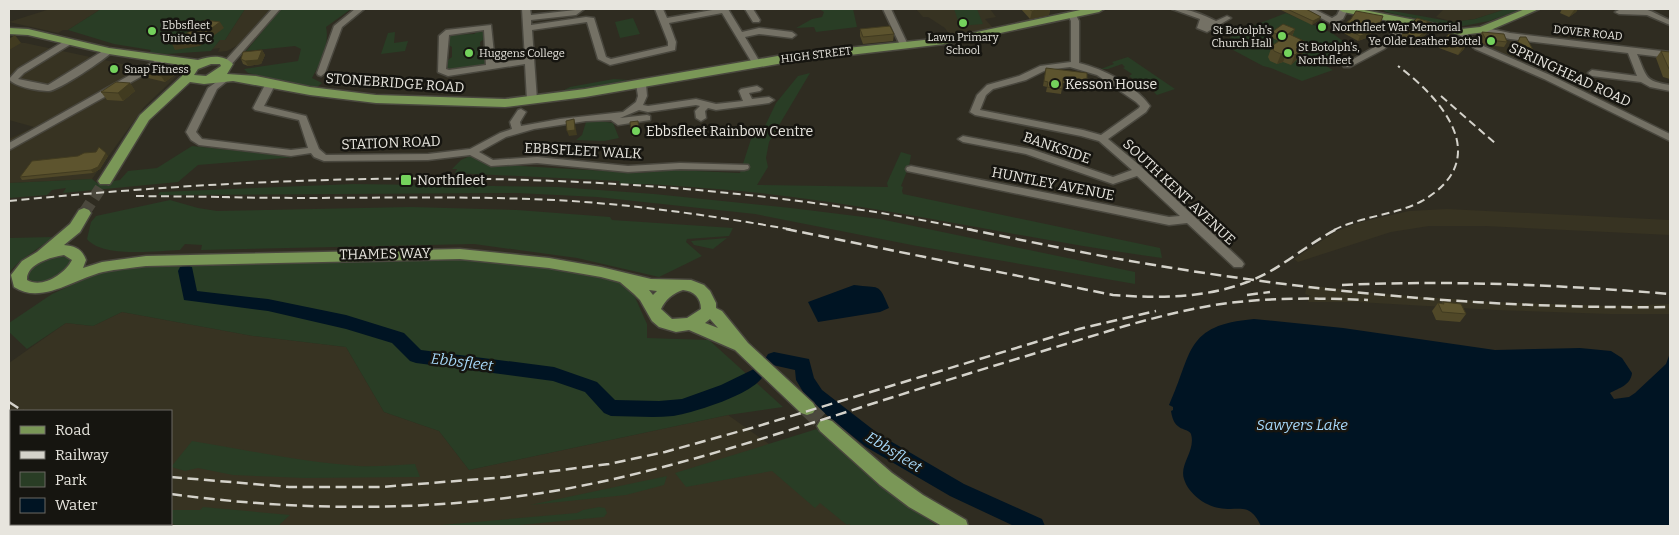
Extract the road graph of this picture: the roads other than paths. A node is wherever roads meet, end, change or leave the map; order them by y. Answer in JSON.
{"nodes":[{"id":1,"x":276,"y":9,"type":"edge"},
{"id":2,"x":360,"y":9,"type":"edge"},
{"id":3,"x":580,"y":9,"type":"edge"},
{"id":4,"x":659,"y":9,"type":"edge"},
{"id":5,"x":749,"y":9,"type":"edge"},
{"id":6,"x":887,"y":9,"type":"edge"},
{"id":7,"x":1099,"y":9,"type":"edge"},
{"id":8,"x":1176,"y":9,"type":"edge"},
{"id":9,"x":1308,"y":9,"type":"edge"},
{"id":10,"x":1344,"y":9,"type":"edge"},
{"id":11,"x":1534,"y":9,"type":"edge"},
{"id":12,"x":724,"y":10,"type":"edge"},
{"id":13,"x":1645,"y":11,"type":"edge"},
{"id":14,"x":1619,"y":12,"type":"dead end"},
{"id":15,"x":526,"y":13,"type":"edge"},
{"id":16,"x":1072,"y":15,"type":"junction"},
{"id":17,"x":1227,"y":18,"type":"dead end"},
{"id":18,"x":756,"y":20,"type":"dead end"},
{"id":19,"x":664,"y":21,"type":"junction"},
{"id":20,"x":1411,"y":22,"type":"junction"},
{"id":21,"x":1670,"y":23,"type":"edge"},
{"id":22,"x":528,"y":28,"type":"junction"},
{"id":23,"x":1486,"y":28,"type":"junction"},
{"id":24,"x":9,"y":31,"type":"edge"},
{"id":25,"x":1461,"y":32,"type":"junction"},
{"id":26,"x":740,"y":35,"type":"junction"},
{"id":27,"x":792,"y":35,"type":"dead end"},
{"id":28,"x":68,"y":42,"type":"junction"},
{"id":29,"x":904,"y":46,"type":"junction"},
{"id":30,"x":242,"y":48,"type":"junction"},
{"id":31,"x":1631,"y":49,"type":"junction"},
{"id":32,"x":110,"y":51,"type":"junction"},
{"id":33,"x":1670,"y":55,"type":"edge"},
{"id":34,"x":162,"y":60,"type":"junction"},
{"id":35,"x":214,"y":60,"type":"junction"},
{"id":36,"x":530,"y":61,"type":"junction"},
{"id":37,"x":757,"y":64,"type":"junction"},
{"id":38,"x":1347,"y":65,"type":"dead end"},
{"id":39,"x":227,"y":66,"type":"junction"},
{"id":40,"x":491,"y":66,"type":"junction"},
{"id":41,"x":1075,"y":66,"type":"junction"},
{"id":42,"x":321,"y":73,"type":"dead end"},
{"id":43,"x":1592,"y":73,"type":"dead end"},
{"id":44,"x":196,"y":75,"type":"junction"},
{"id":45,"x":1642,"y":78,"type":"junction"},
{"id":46,"x":256,"y":80,"type":"junction"},
{"id":47,"x":216,"y":82,"type":"junction"},
{"id":48,"x":271,"y":83,"type":"junction"},
{"id":49,"x":641,"y":84,"type":"junction"},
{"id":50,"x":1670,"y":88,"type":"edge"},
{"id":51,"x":756,"y":89,"type":"dead end"},
{"id":52,"x":532,"y":100,"type":"junction"},
{"id":53,"x":769,"y":100,"type":"dead end"},
{"id":54,"x":748,"y":102,"type":"junction"},
{"id":55,"x":706,"y":104,"type":"junction"},
{"id":56,"x":637,"y":107,"type":"junction"},
{"id":57,"x":521,"y":112,"type":"dead end"},
{"id":58,"x":615,"y":117,"type":"junction"},
{"id":59,"x":647,"y":118,"type":"dead end"},
{"id":60,"x":701,"y":118,"type":"dead end"},
{"id":61,"x":517,"y":130,"type":"junction"},
{"id":62,"x":1670,"y":138,"type":"edge"},
{"id":63,"x":1102,"y":139,"type":"junction"},
{"id":64,"x":963,"y":140,"type":"dead end"},
{"id":65,"x":9,"y":146,"type":"edge"},
{"id":66,"x":314,"y":150,"type":"junction"},
{"id":67,"x":472,"y":152,"type":"junction"},
{"id":68,"x":744,"y":167,"type":"dead end"},
{"id":69,"x":911,"y":169,"type":"dead end"},
{"id":70,"x":1139,"y":171,"type":"junction"},
{"id":71,"x":105,"y":181,"type":"tunnel mouth"},
{"id":72,"x":84,"y":214,"type":"tunnel mouth"},
{"id":73,"x":1190,"y":219,"type":"junction"},
{"id":74,"x":75,"y":228,"type":"junction"},
{"id":75,"x":76,"y":256,"type":"junction"},
{"id":76,"x":34,"y":259,"type":"junction"},
{"id":77,"x":146,"y":261,"type":"junction"},
{"id":78,"x":1238,"y":264,"type":"dead end"},
{"id":79,"x":622,"y":278,"type":"junction"},
{"id":80,"x":63,"y":280,"type":"junction"},
{"id":81,"x":675,"y":286,"type":"junction"},
{"id":82,"x":653,"y":309,"type":"junction"},
{"id":83,"x":708,"y":310,"type":"junction"},
{"id":84,"x":690,"y":324,"type":"junction"},
{"id":85,"x":742,"y":347,"type":"junction"},
{"id":86,"x":807,"y":408,"type":"tunnel mouth"},
{"id":87,"x":826,"y":426,"type":"tunnel mouth"},
{"id":88,"x":958,"y":526,"type":"edge"}],
"edges":[{"from":1,"to":30,"type":"street"},
{"from":2,"to":42,"type":"street"},
{"from":3,"to":15,"type":"street"},
{"from":4,"to":19,"type":"street"},
{"from":5,"to":18,"type":"street"},
{"from":6,"to":29,"type":"street"},
{"from":7,"to":16,"type":"main road","name":"HIGH STREET"},
{"from":8,"to":17,"type":"street"},
{"from":9,"to":10,"type":"street"},
{"from":10,"to":20,"type":"main road"},
{"from":11,"to":23,"type":"main road"},
{"from":12,"to":19,"type":"street"},
{"from":12,"to":26,"type":"street"},
{"from":13,"to":14,"type":"street"},
{"from":13,"to":21,"type":"street"},
{"from":15,"to":22,"type":"street"},
{"from":16,"to":29,"type":"main road","name":"HIGH STREET"},
{"from":16,"to":41,"type":"street"},
{"from":19,"to":22,"type":"street"},
{"from":20,"to":25,"type":"main road"},
{"from":20,"to":38,"type":"street"},
{"from":22,"to":36,"type":"street"},
{"from":23,"to":25,"type":"main road"},
{"from":23,"to":31,"type":"street","name":"DOVER ROAD"},
{"from":24,"to":28,"type":"main road"},
{"from":25,"to":62,"type":"street","name":"SPRINGHEAD ROAD"},
{"from":26,"to":27,"type":"street"},
{"from":26,"to":37,"type":"street"},
{"from":28,"to":32,"type":"main road"},
{"from":28,"to":32,"type":"street"},
{"from":29,"to":37,"type":"main road","name":"HIGH STREET"},
{"from":30,"to":35,"type":"street"},
{"from":30,"to":39,"type":"street"},
{"from":31,"to":33,"type":"street","name":"DOVER ROAD"},
{"from":31,"to":45,"type":"street"},
{"from":32,"to":34,"type":"main road"},
{"from":34,"to":44,"type":"main road"},
{"from":34,"to":65,"type":"street"},
{"from":35,"to":39,"type":"main road","name":"STONEBRIDGE ROAD"},
{"from":35,"to":44,"type":"main road"},
{"from":36,"to":40,"type":"street"},
{"from":36,"to":52,"type":"street"},
{"from":37,"to":49,"type":"main road","name":"HIGH STREET"},
{"from":39,"to":46,"type":"main road","name":"STONEBRIDGE ROAD"},
{"from":39,"to":47,"type":"main road"},
{"from":40,"to":40,"type":"street"},
{"from":41,"to":63,"type":"street"},
{"from":41,"to":63,"type":"street"},
{"from":43,"to":45,"type":"street"},
{"from":44,"to":47,"type":"main road","name":"STONEBRIDGE ROAD"},
{"from":44,"to":71,"type":"main road"},
{"from":45,"to":50,"type":"street"},
{"from":46,"to":47,"type":"main road","name":"STONEBRIDGE ROAD"},
{"from":46,"to":48,"type":"main road","name":"STONEBRIDGE ROAD"},
{"from":47,"to":66,"type":"street"},
{"from":48,"to":52,"type":"main road","name":"STONEBRIDGE ROAD"},
{"from":48,"to":66,"type":"street"},
{"from":49,"to":52,"type":"main road","name":"HIGH STREET"},
{"from":49,"to":56,"type":"street"},
{"from":51,"to":54,"type":"street"},
{"from":53,"to":54,"type":"street"},
{"from":54,"to":55,"type":"street"},
{"from":55,"to":56,"type":"street"},
{"from":55,"to":60,"type":"street"},
{"from":56,"to":58,"type":"street"},
{"from":57,"to":61,"type":"street"},
{"from":58,"to":59,"type":"street"},
{"from":58,"to":61,"type":"street"},
{"from":61,"to":67,"type":"street","name":"EBBSFLEET WALK"},
{"from":63,"to":70,"type":"street","name":"SOUTH KENT AVENUE"},
{"from":64,"to":70,"type":"street","name":"BANKSIDE"},
{"from":66,"to":67,"type":"street","name":"STATION ROAD"},
{"from":67,"to":68,"type":"street","name":"EBBSFLEET WALK"},
{"from":69,"to":73,"type":"street","name":"HUNTLEY AVENUE"},
{"from":70,"to":73,"type":"street","name":"SOUTH KENT AVENUE"},
{"from":72,"to":74,"type":"main road"},
{"from":73,"to":78,"type":"street","name":"SOUTH KENT AVENUE"},
{"from":74,"to":75,"type":"main road"},
{"from":74,"to":76,"type":"main road"},
{"from":75,"to":76,"type":"main road","name":"THAMES WAY"},
{"from":75,"to":77,"type":"main road","name":"THAMES WAY"},
{"from":75,"to":80,"type":"main road"},
{"from":76,"to":80,"type":"main road","name":"THAMES WAY"},
{"from":77,"to":79,"type":"main road","name":"THAMES WAY"},
{"from":77,"to":80,"type":"main road","name":"THAMES WAY"},
{"from":79,"to":81,"type":"main road","name":"THAMES WAY"},
{"from":79,"to":82,"type":"main road","name":"THAMES WAY"},
{"from":81,"to":82,"type":"main road"},
{"from":81,"to":83,"type":"main road"},
{"from":82,"to":84,"type":"main road"},
{"from":83,"to":84,"type":"main road"},
{"from":83,"to":85,"type":"main road"},
{"from":84,"to":85,"type":"main road"},
{"from":85,"to":86,"type":"main road"},
{"from":87,"to":88,"type":"main road"}]}
